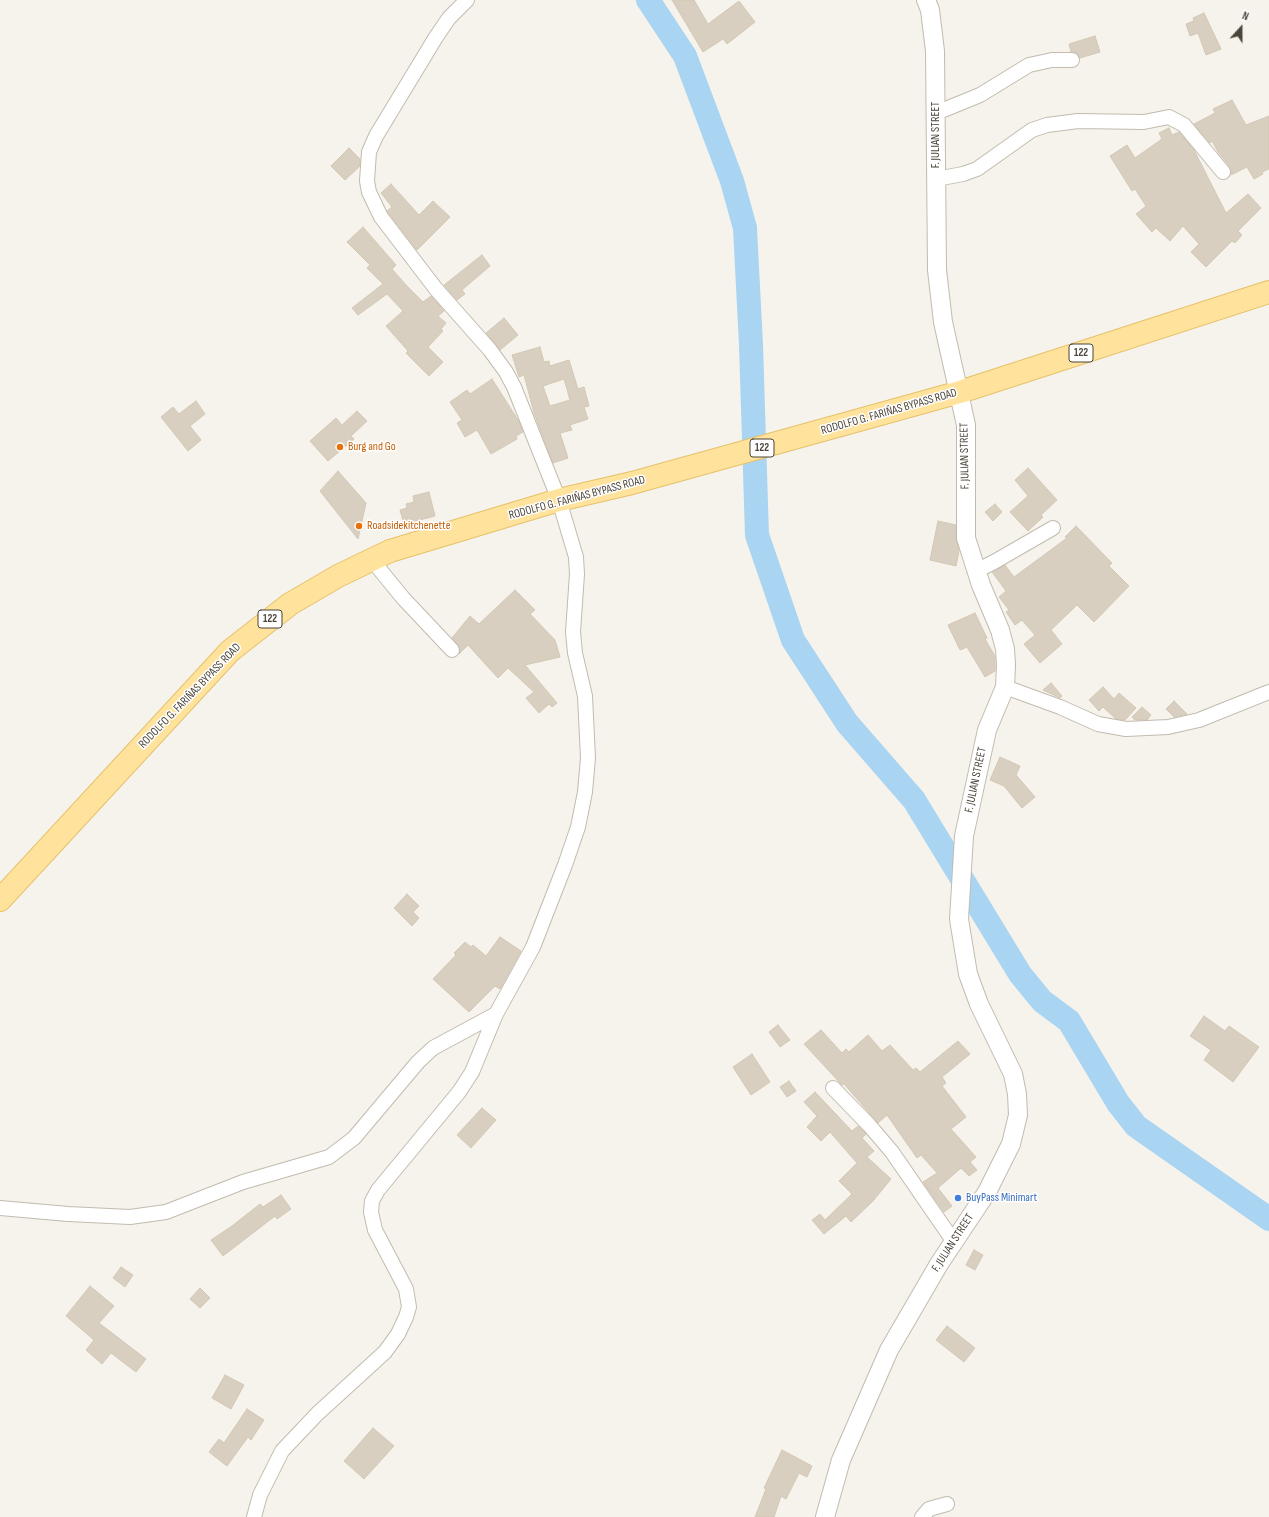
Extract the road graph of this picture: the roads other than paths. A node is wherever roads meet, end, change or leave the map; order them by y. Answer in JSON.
{"nodes":[{"id":1,"x":467,"y":0,"type":"edge"},
{"id":2,"x":926,"y":0,"type":"edge"},
{"id":3,"x":1072,"y":60,"type":"dead end"},
{"id":4,"x":936,"y":113,"type":"junction"},
{"id":5,"x":1223,"y":172,"type":"dead end"},
{"id":6,"x":936,"y":179,"type":"junction"},
{"id":7,"x":1269,"y":292,"type":"edge"},
{"id":8,"x":960,"y":392,"type":"junction"},
{"id":9,"x":559,"y":500,"type":"junction"},
{"id":10,"x":1053,"y":528,"type":"dead end"},
{"id":11,"x":372,"y":560,"type":"junction"},
{"id":12,"x":976,"y":571,"type":"junction"},
{"id":13,"x":452,"y":650,"type":"dead end"},
{"id":14,"x":1005,"y":687,"type":"junction"},
{"id":15,"x":1269,"y":692,"type":"edge"},
{"id":16,"x":0,"y":900,"type":"edge"},
{"id":17,"x":496,"y":1014,"type":"junction"},
{"id":18,"x":833,"y":1088,"type":"dead end"},
{"id":19,"x":0,"y":1208,"type":"edge"},
{"id":20,"x":954,"y":1242,"type":"junction"},
{"id":21,"x":947,"y":1504,"type":"dead end"},
{"id":22,"x":254,"y":1517,"type":"edge"},
{"id":23,"x":825,"y":1517,"type":"edge"},
{"id":24,"x":922,"y":1517,"type":"edge"}],
"edges":[{"from":1,"to":9,"type":"street"},
{"from":2,"to":4,"type":"street","name":"F. JULIAN STREET"},
{"from":3,"to":4,"type":"street"},
{"from":4,"to":6,"type":"street","name":"F. JULIAN STREET"},
{"from":5,"to":6,"type":"street"},
{"from":6,"to":8,"type":"street","name":"F. JULIAN STREET"},
{"from":7,"to":8,"type":"main road","name":"RODOLFO G. FARIÑAS BYPASS ROAD","number":"122"},
{"from":8,"to":9,"type":"main road","name":"RODOLFO G. FARIÑAS BYPASS ROAD","number":"122"},
{"from":8,"to":12,"type":"street","name":"F. JULIAN STREET"},
{"from":9,"to":11,"type":"main road","name":"RODOLFO G. FARIÑAS BYPASS ROAD","number":"122"},
{"from":9,"to":17,"type":"street"},
{"from":10,"to":12,"type":"street"},
{"from":11,"to":13,"type":"street"},
{"from":11,"to":16,"type":"main road","name":"RODOLFO G. FARIÑAS BYPASS ROAD","number":"122"},
{"from":12,"to":14,"type":"street","name":"F. JULIAN STREET"},
{"from":14,"to":15,"type":"street"},
{"from":14,"to":20,"type":"street","name":"F. JULIAN STREET"},
{"from":17,"to":19,"type":"street"},
{"from":17,"to":22,"type":"street"},
{"from":18,"to":20,"type":"street"},
{"from":20,"to":23,"type":"street","name":"F. JULIAN STREET"},
{"from":21,"to":24,"type":"street"}]}
